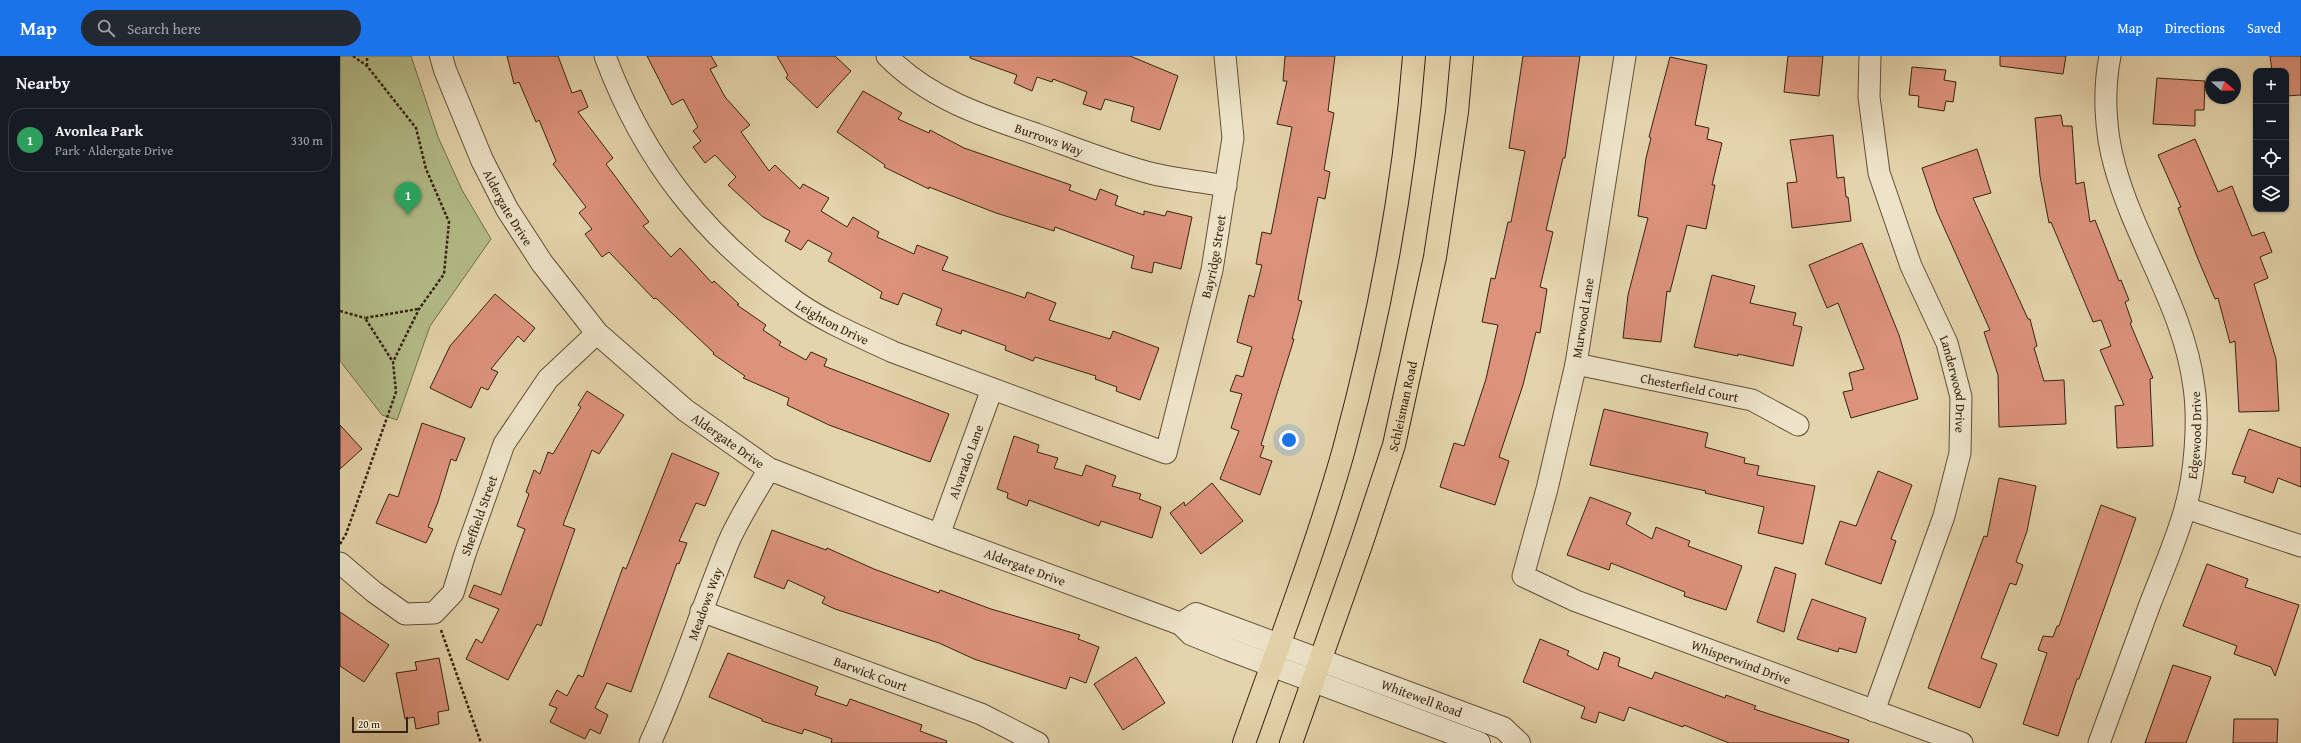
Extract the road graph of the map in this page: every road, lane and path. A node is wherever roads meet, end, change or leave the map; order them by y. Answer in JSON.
{"nodes":[{"id":1,"x":353,"y":56,"type":"edge"},
{"id":2,"x":367,"y":56,"type":"edge"},
{"id":3,"x":441,"y":56,"type":"edge"},
{"id":4,"x":605,"y":56,"type":"edge"},
{"id":5,"x":887,"y":56,"type":"edge"},
{"id":6,"x":1225,"y":56,"type":"edge"},
{"id":7,"x":1414,"y":56,"type":"edge"},
{"id":8,"x":1462,"y":56,"type":"edge"},
{"id":9,"x":1625,"y":56,"type":"edge"},
{"id":10,"x":1870,"y":56,"type":"edge"},
{"id":11,"x":2110,"y":56,"type":"edge"},
{"id":12,"x":367,"y":66,"type":"junction"},
{"id":13,"x":1226,"y":186,"type":"junction"},
{"id":14,"x":419,"y":309,"type":"junction"},
{"id":15,"x":340,"y":311,"type":"edge"},
{"id":16,"x":365,"y":318,"type":"junction"},
{"id":17,"x":597,"y":333,"type":"junction"},
{"id":18,"x":394,"y":362,"type":"junction"},
{"id":19,"x":1576,"y":364,"type":"junction"},
{"id":20,"x":992,"y":389,"type":"junction"},
{"id":21,"x":1798,"y":425,"type":"dead end"},
{"id":22,"x":1166,"y":453,"type":"joint"},
{"id":23,"x":769,"y":469,"type":"junction"},
{"id":24,"x":2186,"y":508,"type":"junction"},
{"id":25,"x":939,"y":535,"type":"junction"},
{"id":26,"x":340,"y":544,"type":"edge"},
{"id":27,"x":2301,"y":546,"type":"edge"},
{"id":28,"x":340,"y":564,"type":"edge"},
{"id":29,"x":1522,"y":576,"type":"joint"},
{"id":30,"x":701,"y":611,"type":"junction"},
{"id":31,"x":434,"y":613,"type":"junction"},
{"id":32,"x":1181,"y":624,"type":"junction"},
{"id":33,"x":1278,"y":644,"type":"junction"},
{"id":34,"x":1321,"y":660,"type":"junction"},
{"id":35,"x":1271,"y":665,"type":"junction"},
{"id":36,"x":1314,"y":681,"type":"junction"},
{"id":37,"x":1874,"y":711,"type":"junction"},
{"id":38,"x":481,"y":743,"type":"edge"},
{"id":39,"x":650,"y":743,"type":"edge"},
{"id":40,"x":1038,"y":743,"type":"edge"},
{"id":41,"x":1244,"y":743,"type":"edge"},
{"id":42,"x":1291,"y":743,"type":"edge"},
{"id":43,"x":1479,"y":743,"type":"edge"},
{"id":44,"x":1519,"y":743,"type":"edge"},
{"id":45,"x":1962,"y":743,"type":"edge"},
{"id":46,"x":2099,"y":743,"type":"edge"}],
"edges":[{"from":1,"to":12,"type":"path"},
{"from":2,"to":12,"type":"path"},
{"from":3,"to":17,"type":"street","name":"Aldergate Drive"},
{"from":4,"to":20,"type":"street","name":"Leighton Drive"},
{"from":5,"to":13,"type":"street","name":"Burrows Way"},
{"from":6,"to":13,"type":"street","name":"Bayridge Street"},
{"from":7,"to":33,"type":"main road"},
{"from":8,"to":34,"type":"main road","name":"Schleisman Road"},
{"from":9,"to":19,"type":"street","name":"Murwood Lane"},
{"from":10,"to":37,"type":"street","name":"Landerwood Drive"},
{"from":11,"to":24,"type":"street","name":"Edgewood Drive"},
{"from":12,"to":14,"type":"path"},
{"from":13,"to":22,"type":"street","name":"Bayridge Street"},
{"from":14,"to":16,"type":"path"},
{"from":14,"to":18,"type":"path"},
{"from":15,"to":16,"type":"path"},
{"from":16,"to":18,"type":"path"},
{"from":17,"to":23,"type":"street","name":"Aldergate Drive"},
{"from":17,"to":31,"type":"street","name":"Sheffield Street"},
{"from":18,"to":26,"type":"path"},
{"from":19,"to":21,"type":"street","name":"Chesterfield Court"},
{"from":19,"to":29,"type":"street","name":"Murwood Lane"},
{"from":20,"to":22,"type":"street","name":"Leighton Drive"},
{"from":20,"to":25,"type":"street","name":"Alvarado Lane"},
{"from":23,"to":25,"type":"street","name":"Aldergate Drive"},
{"from":23,"to":30,"type":"street","name":"Meadows Way"},
{"from":24,"to":27,"type":"street"},
{"from":24,"to":46,"type":"street","name":"Edgewood Drive"},
{"from":25,"to":32,"type":"street","name":"Aldergate Drive"},
{"from":28,"to":31,"type":"street"},
{"from":29,"to":37,"type":"street","name":"Whisperwind Drive"},
{"from":30,"to":39,"type":"street","name":"Meadows Way"},
{"from":30,"to":40,"type":"street","name":"Barwick Court"},
{"from":31,"to":38,"type":"path"},
{"from":32,"to":33,"type":"street"},
{"from":32,"to":35,"type":"street","name":"Aldergate Drive"},
{"from":33,"to":34,"type":"street"},
{"from":33,"to":35,"type":"main road"},
{"from":34,"to":36,"type":"main road","name":"Schleisman Road"},
{"from":34,"to":44,"type":"street","name":"Whitewell Road"},
{"from":35,"to":36,"type":"street","name":"Aldergate Drive"},
{"from":35,"to":41,"type":"main road"},
{"from":36,"to":42,"type":"main road","name":"Schleisman Road"},
{"from":36,"to":43,"type":"street","name":"Whitewell Road"},
{"from":37,"to":45,"type":"street","name":"Whisperwind Drive"}]}
